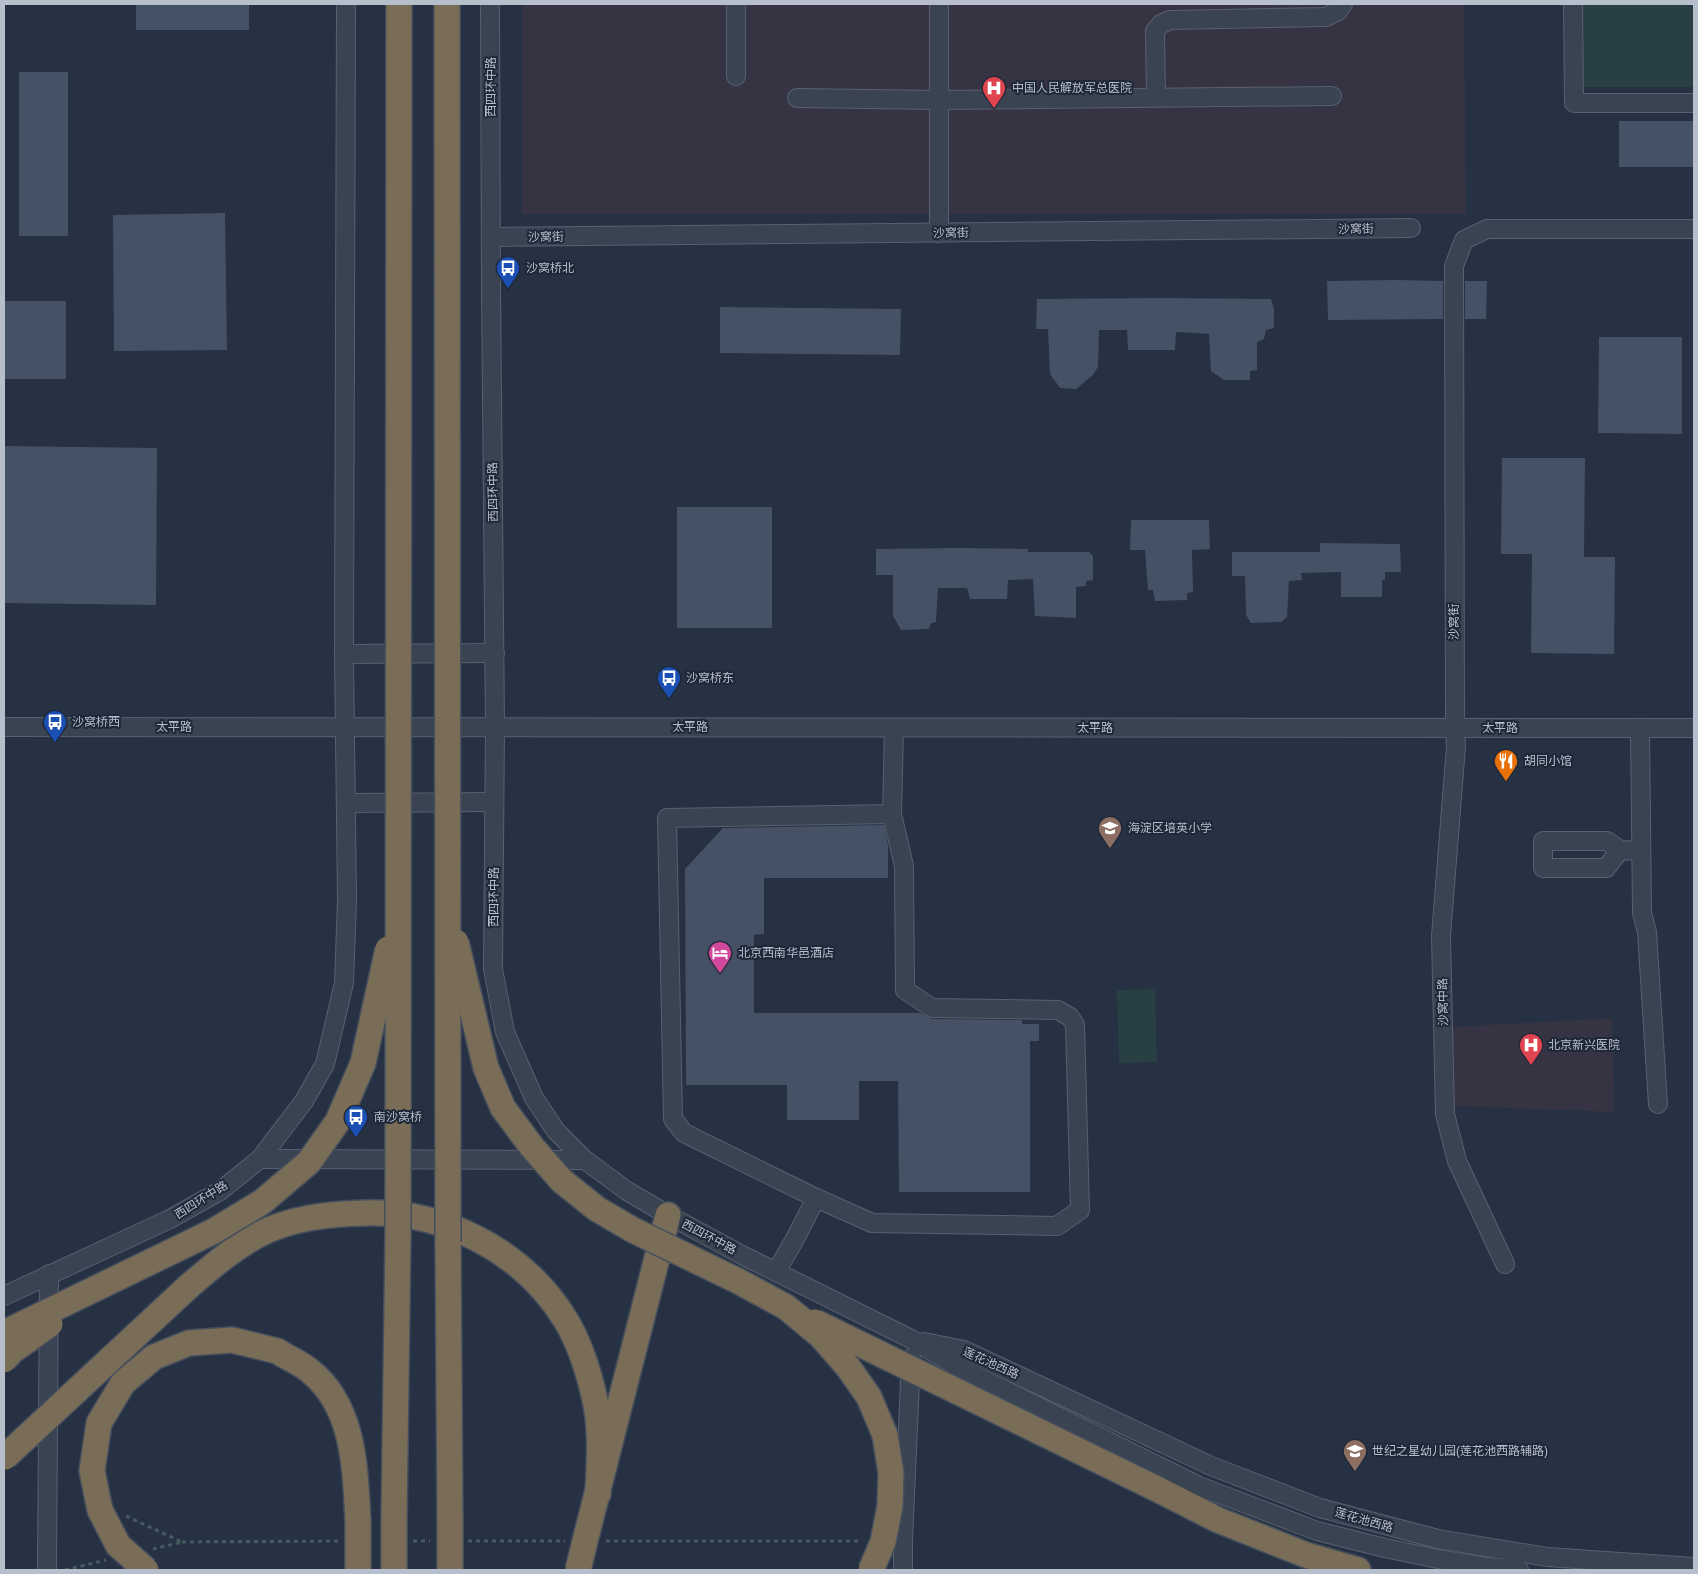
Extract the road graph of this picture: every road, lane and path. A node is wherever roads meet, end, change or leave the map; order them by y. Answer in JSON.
{"nodes":[{"id":1,"x":346,"y":4,"type":"edge"},
{"id":2,"x":398,"y":4,"type":"edge"},
{"id":3,"x":447,"y":4,"type":"edge"},
{"id":4,"x":490,"y":4,"type":"edge"},
{"id":5,"x":736,"y":4,"type":"edge"},
{"id":6,"x":939,"y":4,"type":"edge"},
{"id":7,"x":1343,"y":4,"type":"edge"},
{"id":8,"x":1572,"y":4,"type":"edge"},
{"id":9,"x":736,"y":76,"type":"dead end"},
{"id":10,"x":1332,"y":96,"type":"dead end"},
{"id":11,"x":1156,"y":97,"type":"junction"},
{"id":12,"x":797,"y":98,"type":"dead end"},
{"id":13,"x":939,"y":100,"type":"junction"},
{"id":14,"x":1694,"y":103,"type":"edge"},
{"id":15,"x":1411,"y":228,"type":"dead end"},
{"id":16,"x":1694,"y":229,"type":"edge"},
{"id":17,"x":940,"y":233,"type":"junction"},
{"id":18,"x":492,"y":237,"type":"junction"},
{"id":19,"x":495,"y":653,"type":"junction"},
{"id":20,"x":344,"y":654,"type":"junction"},
{"id":21,"x":4,"y":727,"type":"edge"},
{"id":22,"x":345,"y":727,"type":"junction"},
{"id":23,"x":495,"y":727,"type":"junction"},
{"id":24,"x":894,"y":728,"type":"junction"},
{"id":25,"x":1455,"y":728,"type":"junction"},
{"id":26,"x":1640,"y":728,"type":"junction"},
{"id":27,"x":1694,"y":728,"type":"edge"},
{"id":28,"x":494,"y":802,"type":"junction"},
{"id":29,"x":346,"y":803,"type":"junction"},
{"id":30,"x":892,"y":814,"type":"junction"},
{"id":31,"x":1620,"y":850,"type":"dead end"},
{"id":32,"x":1641,"y":851,"type":"junction"},
{"id":33,"x":446,"y":901,"type":"junction"},
{"id":34,"x":398,"y":903,"type":"junction"},
{"id":35,"x":1658,"y":1104,"type":"dead end"},
{"id":36,"x":260,"y":1159,"type":"junction"},
{"id":37,"x":585,"y":1160,"type":"junction"},
{"id":38,"x":816,"y":1198,"type":"junction"},
{"id":39,"x":668,"y":1215,"type":"junction"},
{"id":40,"x":1505,"y":1264,"type":"dead end"},
{"id":41,"x":776,"y":1272,"type":"junction"},
{"id":42,"x":49,"y":1274,"type":"junction"},
{"id":43,"x":100,"y":1287,"type":"junction"},
{"id":44,"x":4,"y":1296,"type":"edge"},
{"id":45,"x":786,"y":1307,"type":"junction"},
{"id":46,"x":4,"y":1333,"type":"edge"},
{"id":47,"x":912,"y":1340,"type":"junction"},
{"id":48,"x":4,"y":1360,"type":"edge"},
{"id":49,"x":4,"y":1458,"type":"edge"},
{"id":50,"x":598,"y":1494,"type":"junction"},
{"id":51,"x":354,"y":1531,"type":"junction"},
{"id":52,"x":449,"y":1534,"type":"junction"},
{"id":53,"x":584,"y":1538,"type":"junction"},
{"id":54,"x":409,"y":1541,"type":"dead end"},
{"id":55,"x":863,"y":1541,"type":"dead end"},
{"id":56,"x":182,"y":1542,"type":"dead end"},
{"id":57,"x":1694,"y":1567,"type":"edge"},
{"id":58,"x":47,"y":1570,"type":"edge"},
{"id":59,"x":146,"y":1570,"type":"edge"},
{"id":60,"x":358,"y":1570,"type":"edge"},
{"id":61,"x":394,"y":1570,"type":"edge"},
{"id":62,"x":450,"y":1570,"type":"edge"},
{"id":63,"x":578,"y":1570,"type":"edge"},
{"id":64,"x":871,"y":1570,"type":"edge"},
{"id":65,"x":904,"y":1570,"type":"edge"},
{"id":66,"x":1358,"y":1570,"type":"edge"},
{"id":67,"x":1519,"y":1570,"type":"edge"}],
"edges":[{"from":1,"to":20,"type":"street","name":"西四环中路"},
{"from":2,"to":34,"type":"highway","bridge":true},
{"from":3,"to":33,"type":"highway","bridge":true},
{"from":4,"to":18,"type":"street","name":"西四环中路"},
{"from":5,"to":9,"type":"street"},
{"from":6,"to":13,"type":"street"},
{"from":7,"to":11,"type":"street"},
{"from":8,"to":14,"type":"street"},
{"from":10,"to":11,"type":"street"},
{"from":11,"to":13,"type":"street"},
{"from":12,"to":13,"type":"street"},
{"from":13,"to":17,"type":"street"},
{"from":15,"to":17,"type":"street","name":"沙窝街"},
{"from":16,"to":25,"type":"street","name":"沙窝街"},
{"from":17,"to":18,"type":"street","name":"沙窝街"},
{"from":18,"to":19,"type":"street","name":"西四环中路"},
{"from":19,"to":20,"type":"street"},
{"from":19,"to":23,"type":"street","name":"西四环中路"},
{"from":20,"to":22,"type":"street","name":"西四环中路"},
{"from":21,"to":22,"type":"street","name":"太平路"},
{"from":22,"to":23,"type":"street","name":"太平路"},
{"from":22,"to":29,"type":"street","name":"西四环中路"},
{"from":23,"to":24,"type":"street","name":"太平路"},
{"from":23,"to":28,"type":"street","name":"西四环中路"},
{"from":24,"to":25,"type":"street","name":"太平路"},
{"from":24,"to":30,"type":"street"},
{"from":25,"to":26,"type":"street","name":"太平路"},
{"from":25,"to":40,"type":"street","name":"沙窝中路"},
{"from":26,"to":27,"type":"street","name":"太平路"},
{"from":26,"to":32,"type":"street"},
{"from":28,"to":29,"type":"street"},
{"from":28,"to":37,"type":"street","name":"西四环中路"},
{"from":29,"to":36,"type":"street","name":"西四环中路"},
{"from":30,"to":38,"type":"street"},
{"from":30,"to":38,"type":"street"},
{"from":31,"to":32,"type":"street"},
{"from":32,"to":35,"type":"street"},
{"from":33,"to":45,"type":"highway","bridge":true},
{"from":33,"to":52,"type":"highway","bridge":true},
{"from":34,"to":43,"type":"highway","bridge":true},
{"from":34,"to":61,"type":"highway","bridge":true},
{"from":36,"to":37,"type":"street"},
{"from":36,"to":42,"type":"street","name":"西四环中路"},
{"from":37,"to":39,"type":"street","name":"西四环中路"},
{"from":38,"to":41,"type":"street"},
{"from":39,"to":41,"type":"street","name":"西四环中路"},
{"from":39,"to":50,"type":"highway"},
{"from":41,"to":47,"type":"street","name":"西四环中路"},
{"from":42,"to":44,"type":"street","name":"西四环中路"},
{"from":42,"to":58,"type":"street"},
{"from":43,"to":46,"type":"highway","bridge":true},
{"from":43,"to":48,"type":"highway","bridge":true},
{"from":45,"to":64,"type":"highway","bridge":true},
{"from":45,"to":66,"type":"highway","bridge":true},
{"from":47,"to":57,"type":"street","name":"莲花池西路"},
{"from":47,"to":65,"type":"street"},
{"from":47,"to":67,"type":"street","name":"莲花池西路"},
{"from":49,"to":50,"type":"highway","bridge":true},
{"from":50,"to":53,"type":"highway"},
{"from":51,"to":56,"type":"path"},
{"from":51,"to":59,"type":"highway","bridge":true},
{"from":51,"to":60,"type":"highway","bridge":true},
{"from":52,"to":53,"type":"path"},
{"from":52,"to":54,"type":"path"},
{"from":52,"to":62,"type":"highway","bridge":true},
{"from":53,"to":55,"type":"path"},
{"from":53,"to":63,"type":"highway","bridge":true}]}
